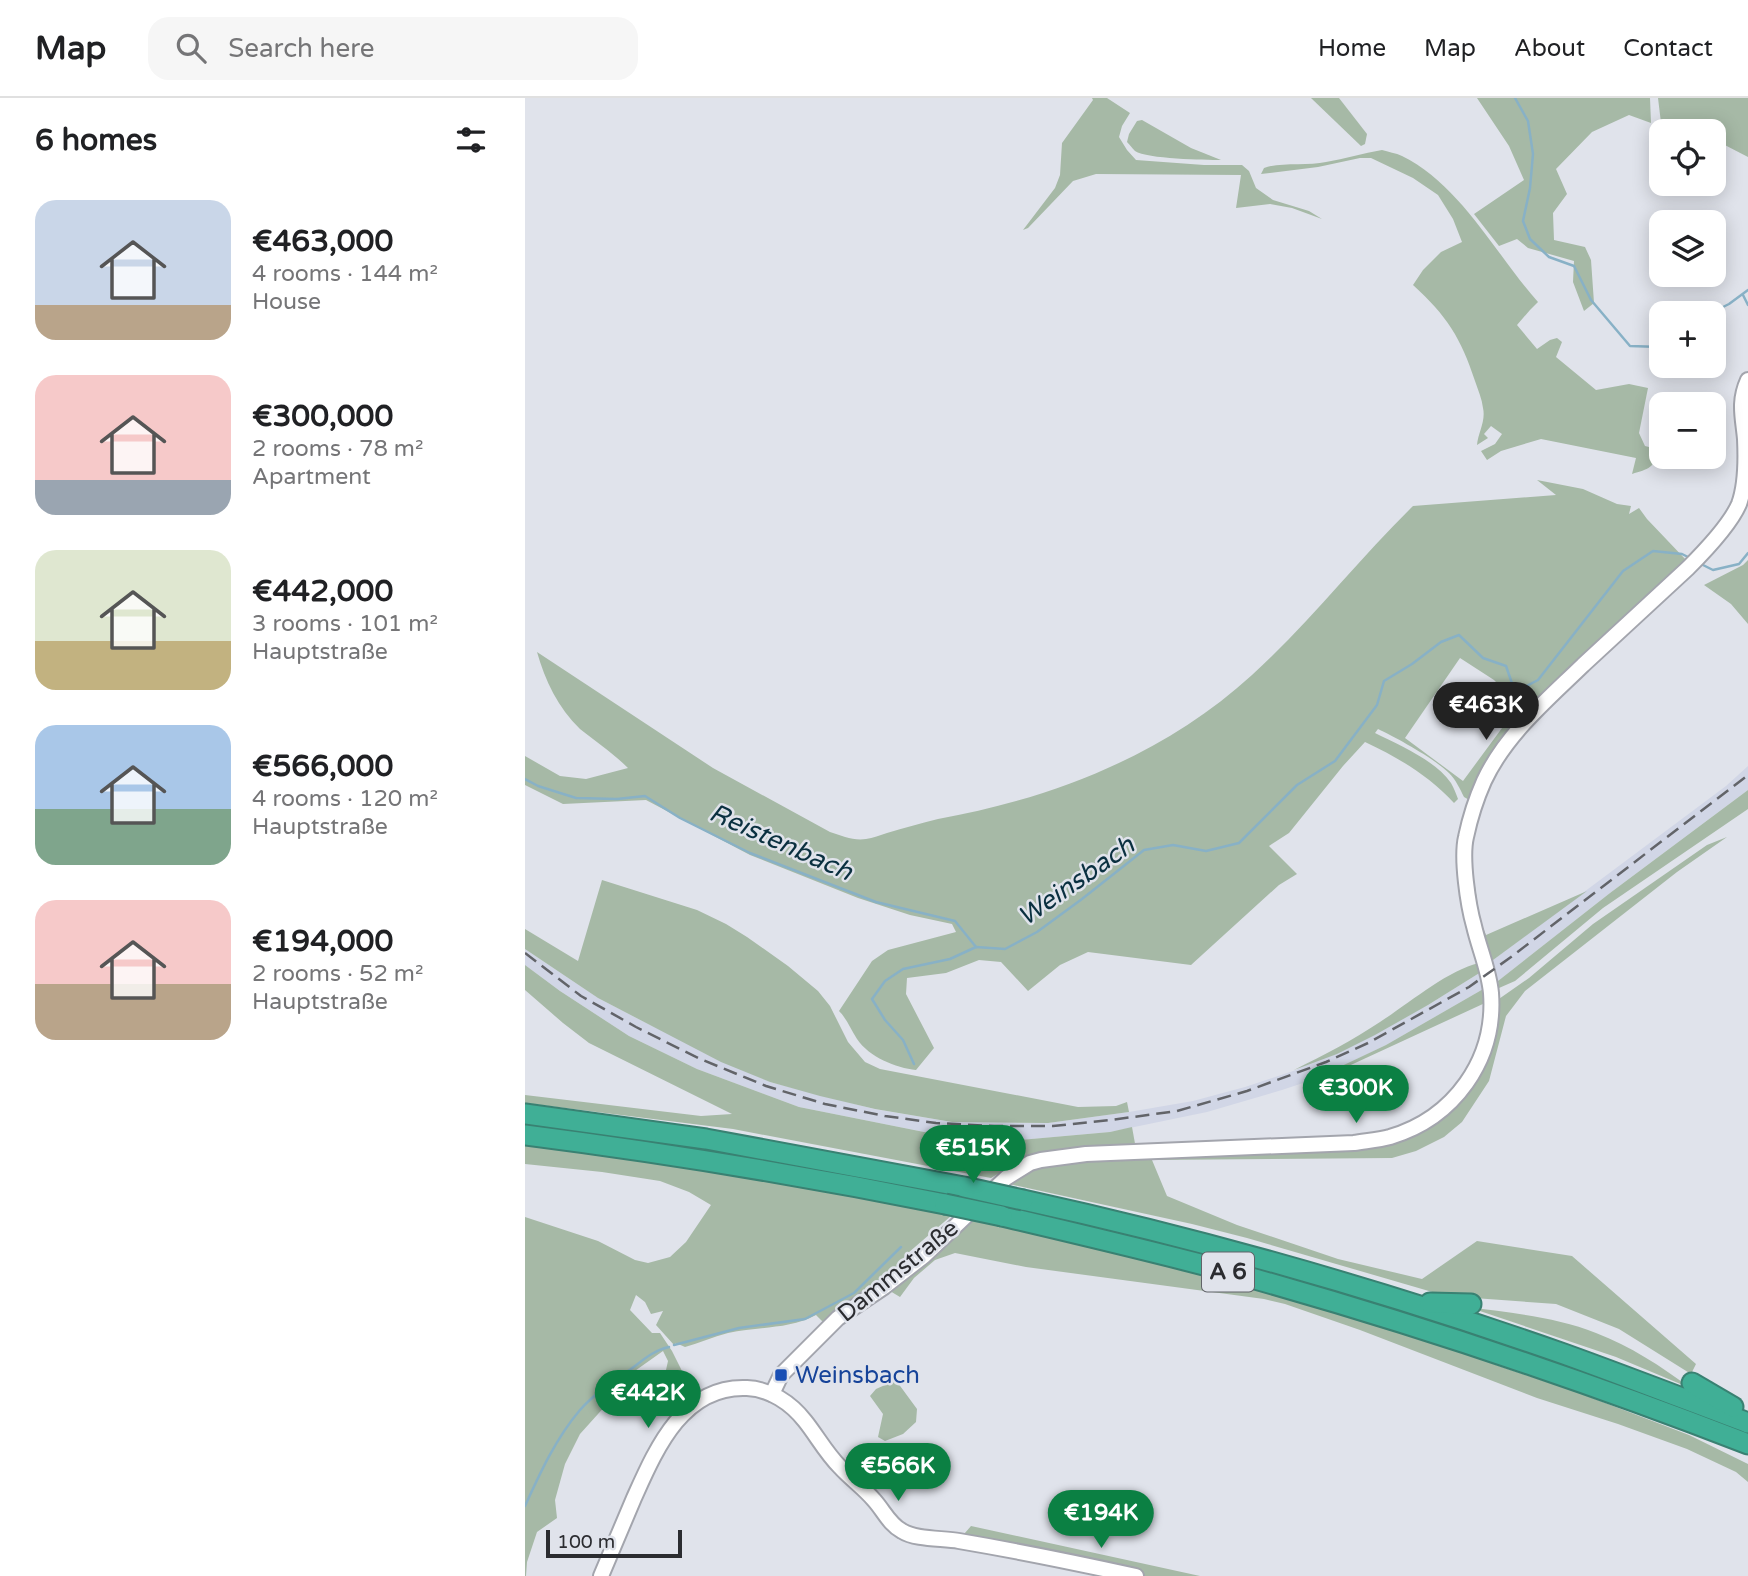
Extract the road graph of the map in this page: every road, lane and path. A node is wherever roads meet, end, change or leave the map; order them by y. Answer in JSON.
{"nodes":[{"id":1,"x":1748,"y":381,"type":"edge"},
{"id":2,"x":525,"y":1114,"type":"edge"},
{"id":3,"x":525,"y":1135,"type":"edge"},
{"id":4,"x":1471,"y":1304,"type":"dead end"},
{"id":5,"x":1415,"y":1305,"type":"junction"},
{"id":6,"x":1692,"y":1383,"type":"dead end"},
{"id":7,"x":772,"y":1394,"type":"junction"},
{"id":8,"x":1748,"y":1417,"type":"edge"},
{"id":9,"x":1748,"y":1423,"type":"edge"},
{"id":10,"x":1721,"y":1434,"type":"junction"},
{"id":11,"x":1748,"y":1444,"type":"edge"},
{"id":12,"x":1748,"y":1460,"type":"edge"},
{"id":13,"x":601,"y":1576,"type":"edge"},
{"id":14,"x":1136,"y":1576,"type":"edge"}],
"edges":[{"from":1,"to":7,"type":"street","name":"Dammstraße"},
{"from":2,"to":5,"type":"highway","number":"A 6","bridge":true},
{"from":3,"to":10,"type":"highway","number":"A 6","bridge":true},
{"from":4,"to":5,"type":"highway"},
{"from":5,"to":9,"type":"highway","number":"A 6"},
{"from":6,"to":8,"type":"highway"},
{"from":7,"to":13,"type":"street"},
{"from":7,"to":14,"type":"street"},
{"from":10,"to":11,"type":"highway","number":"A 6"},
{"from":10,"to":12,"type":"highway"}]}
